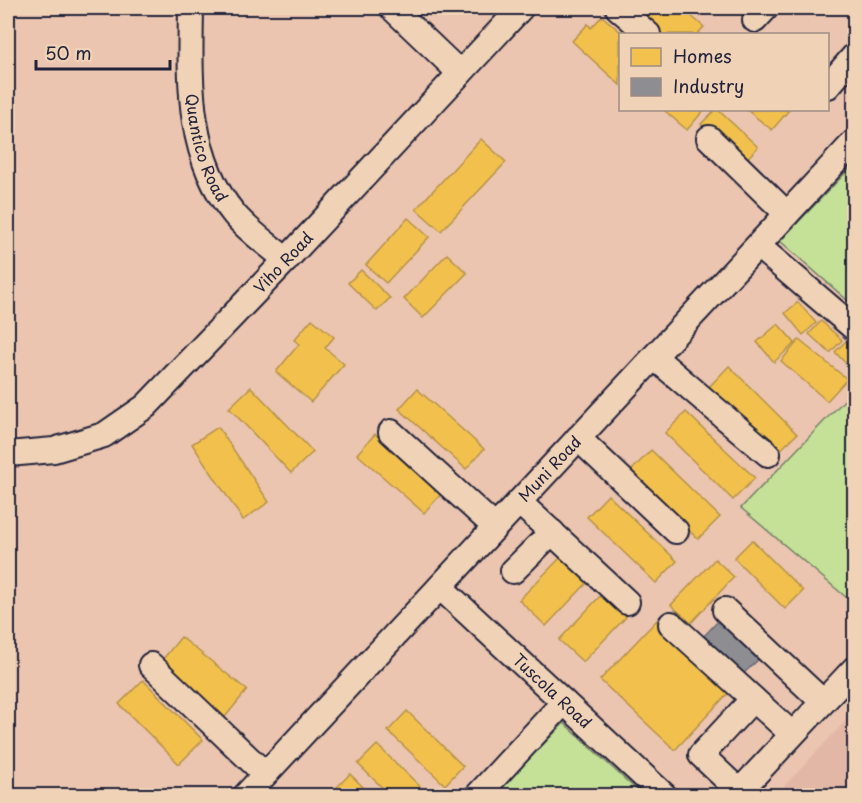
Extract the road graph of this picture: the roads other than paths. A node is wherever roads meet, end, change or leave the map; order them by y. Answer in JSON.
{"nodes":[{"id":1,"x":191,"y":8,"type":"edge"},
{"id":2,"x":392,"y":8,"type":"edge"},
{"id":3,"x":521,"y":8,"type":"edge"},
{"id":4,"x":618,"y":8,"type":"edge"},
{"id":5,"x":647,"y":33,"type":"edge"},
{"id":6,"x":855,"y":56,"type":"edge"},
{"id":7,"x":460,"y":73,"type":"junction"},
{"id":8,"x":829,"y":85,"type":"edge"},
{"id":9,"x":710,"y":138,"type":"dead end"},
{"id":10,"x":855,"y":142,"type":"edge"},
{"id":11,"x":787,"y":214,"type":"junction"},
{"id":12,"x":758,"y":246,"type":"junction"},
{"id":13,"x":286,"y":260,"type":"junction"},
{"id":14,"x":855,"y":328,"type":"edge"},
{"id":15,"x":654,"y":357,"type":"junction"},
{"id":16,"x":391,"y":432,"type":"dead end"},
{"id":17,"x":578,"y":438,"type":"junction"},
{"id":18,"x":8,"y":454,"type":"edge"},
{"id":19,"x":768,"y":454,"type":"dead end"},
{"id":20,"x":519,"y":502,"type":"junction"},
{"id":21,"x":495,"y":528,"type":"junction"},
{"id":22,"x":676,"y":531,"type":"dead end"},
{"id":23,"x":552,"y":532,"type":"junction"},
{"id":24,"x":513,"y":571,"type":"dead end"},
{"id":25,"x":440,"y":587,"type":"junction"},
{"id":26,"x":627,"y":602,"type":"dead end"},
{"id":27,"x":725,"y":610,"type":"dead end"},
{"id":28,"x":671,"y":624,"type":"dead end"},
{"id":29,"x":151,"y":665,"type":"dead end"},
{"id":30,"x":855,"y":669,"type":"edge"},
{"id":31,"x":753,"y":699,"type":"junction"},
{"id":32,"x":564,"y":702,"type":"junction"},
{"id":33,"x":823,"y":702,"type":"junction"},
{"id":34,"x":792,"y":734,"type":"junction"},
{"id":35,"x":265,"y":774,"type":"junction"},
{"id":36,"x":737,"y":793,"type":"edge"},
{"id":37,"x":245,"y":795,"type":"edge"},
{"id":38,"x":477,"y":795,"type":"edge"},
{"id":39,"x":665,"y":795,"type":"edge"}],
"edges":[{"from":1,"to":13,"type":"street","name":"Quantico Road"},
{"from":2,"to":7,"type":"street"},
{"from":3,"to":7,"type":"street","name":"Viho Road"},
{"from":4,"to":5,"type":"street"},
{"from":6,"to":8,"type":"street"},
{"from":7,"to":13,"type":"street","name":"Viho Road"},
{"from":9,"to":11,"type":"street"},
{"from":10,"to":11,"type":"street","name":"Muni Road"},
{"from":11,"to":12,"type":"street","name":"Muni Road"},
{"from":12,"to":14,"type":"street"},
{"from":12,"to":15,"type":"street","name":"Muni Road"},
{"from":13,"to":18,"type":"street","name":"Viho Road"},
{"from":15,"to":17,"type":"street","name":"Muni Road"},
{"from":15,"to":19,"type":"street"},
{"from":16,"to":21,"type":"street"},
{"from":17,"to":20,"type":"street","name":"Muni Road"},
{"from":17,"to":22,"type":"street"},
{"from":20,"to":21,"type":"street","name":"Muni Road"},
{"from":20,"to":23,"type":"street"},
{"from":21,"to":25,"type":"street","name":"Muni Road"},
{"from":23,"to":24,"type":"street"},
{"from":23,"to":26,"type":"street"},
{"from":25,"to":32,"type":"street","name":"Tuscola Road"},
{"from":25,"to":35,"type":"street","name":"Muni Road"},
{"from":27,"to":33,"type":"street"},
{"from":28,"to":31,"type":"street"},
{"from":29,"to":35,"type":"street"},
{"from":30,"to":33,"type":"street"},
{"from":31,"to":34,"type":"street"},
{"from":31,"to":36,"type":"street"},
{"from":32,"to":38,"type":"street"},
{"from":32,"to":39,"type":"street","name":"Tuscola Road"},
{"from":33,"to":34,"type":"street"},
{"from":34,"to":36,"type":"street"},
{"from":35,"to":37,"type":"street","name":"Muni Road"}]}
